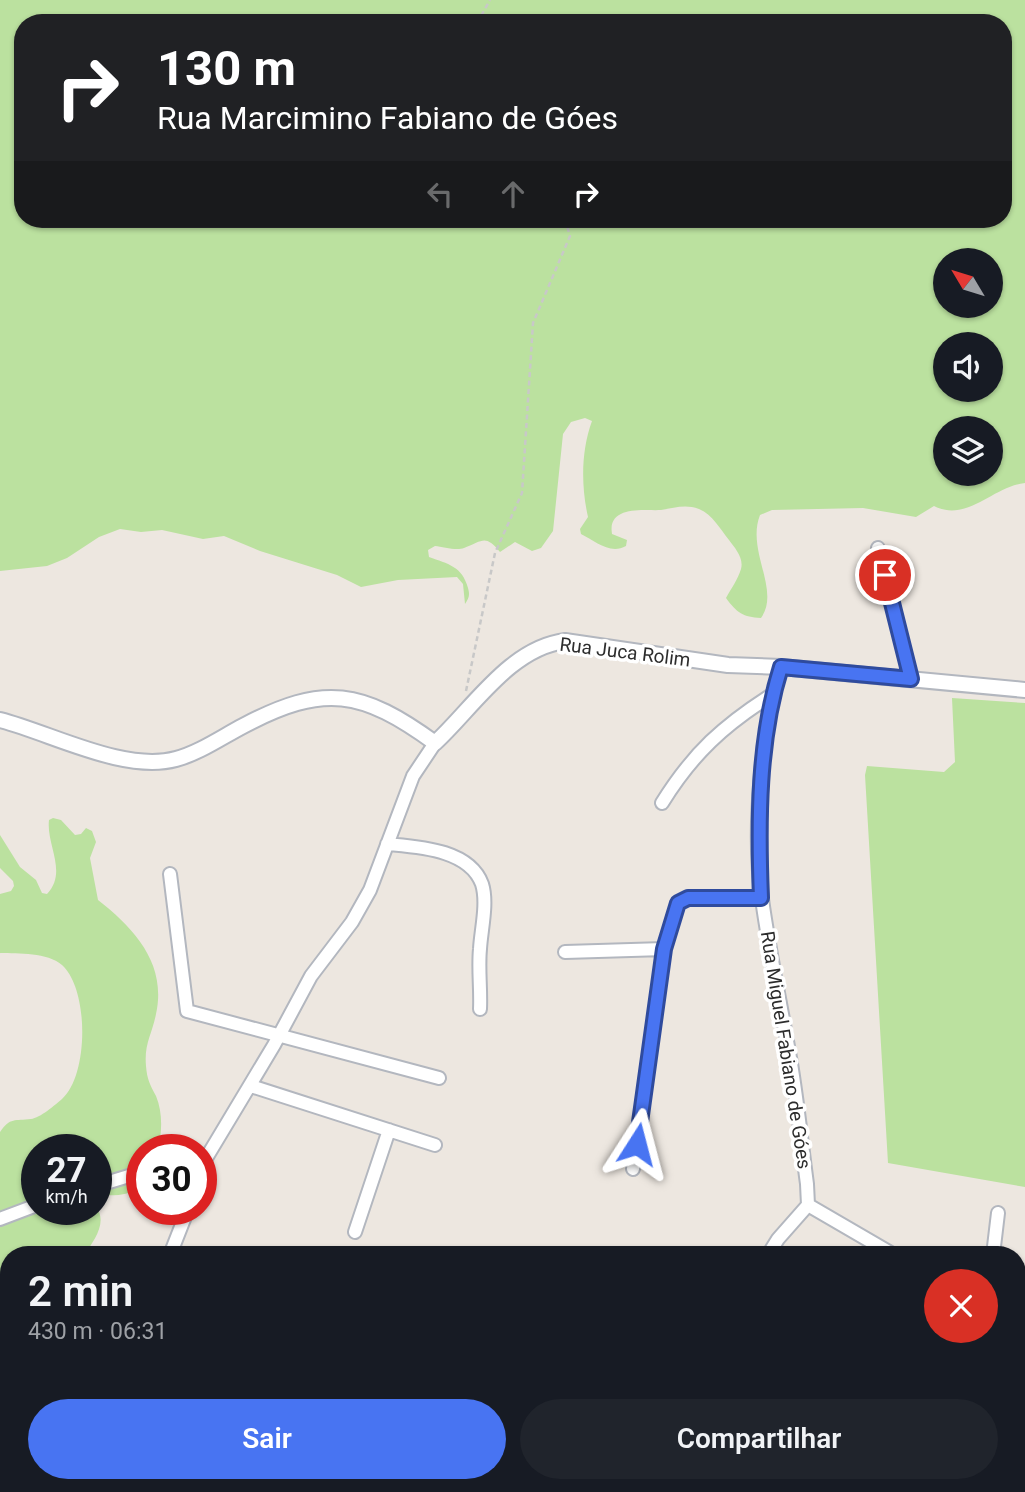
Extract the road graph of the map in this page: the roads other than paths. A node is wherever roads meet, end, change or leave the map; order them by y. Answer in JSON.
{"nodes":[{"id":1,"x":878,"y":548,"type":"dead end"},
{"id":2,"x":781,"y":667,"type":"junction"},
{"id":3,"x":911,"y":679,"type":"junction"},
{"id":4,"x":1025,"y":690,"type":"edge"},
{"id":5,"x":772,"y":694,"type":"junction"},
{"id":6,"x":0,"y":720,"type":"edge"},
{"id":7,"x":435,"y":743,"type":"junction"},
{"id":8,"x":662,"y":803,"type":"dead end"},
{"id":9,"x":387,"y":844,"type":"junction"},
{"id":10,"x":170,"y":874,"type":"dead end"},
{"id":11,"x":761,"y":898,"type":"junction"},
{"id":12,"x":664,"y":949,"type":"junction"},
{"id":13,"x":565,"y":952,"type":"dead end"},
{"id":14,"x":480,"y":1009,"type":"dead end"},
{"id":15,"x":279,"y":1036,"type":"junction"},
{"id":16,"x":439,"y":1078,"type":"dead end"},
{"id":17,"x":251,"y":1086,"type":"junction"},
{"id":18,"x":389,"y":1130,"type":"junction"},
{"id":19,"x":217,"y":1141,"type":"edge"},
{"id":20,"x":435,"y":1145,"type":"dead end"},
{"id":21,"x":633,"y":1169,"type":"dead end"},
{"id":22,"x":808,"y":1205,"type":"junction"},
{"id":23,"x":21,"y":1211,"type":"edge"},
{"id":24,"x":998,"y":1213,"type":"dead end"},
{"id":25,"x":0,"y":1219,"type":"edge"},
{"id":26,"x":182,"y":1225,"type":"edge"},
{"id":27,"x":355,"y":1232,"type":"dead end"},
{"id":28,"x":174,"y":1246,"type":"edge"},
{"id":29,"x":774,"y":1246,"type":"edge"},
{"id":30,"x":879,"y":1246,"type":"edge"},
{"id":31,"x":994,"y":1246,"type":"edge"}],
"edges":[{"from":1,"to":3,"type":"street"},
{"from":2,"to":3,"type":"street","name":"Rua Juca Rolim"},
{"from":2,"to":5,"type":"street","name":"Rua Miguel Fabiano de Góes"},
{"from":2,"to":7,"type":"street","name":"Rua Juca Rolim"},
{"from":3,"to":4,"type":"street","name":"Rua Juca Rolim"},
{"from":5,"to":8,"type":"street"},
{"from":5,"to":11,"type":"street","name":"Rua Miguel Fabiano de Góes"},
{"from":6,"to":7,"type":"street"},
{"from":7,"to":9,"type":"street"},
{"from":9,"to":14,"type":"street"},
{"from":9,"to":15,"type":"street"},
{"from":10,"to":15,"type":"street"},
{"from":11,"to":12,"type":"street"},
{"from":11,"to":22,"type":"street","name":"Rua Miguel Fabiano de Góes"},
{"from":12,"to":13,"type":"street"},
{"from":12,"to":21,"type":"street"},
{"from":15,"to":16,"type":"street"},
{"from":15,"to":17,"type":"street"},
{"from":17,"to":18,"type":"street"},
{"from":17,"to":19,"type":"street"},
{"from":18,"to":20,"type":"street"},
{"from":18,"to":27,"type":"street"},
{"from":22,"to":29,"type":"street"},
{"from":22,"to":30,"type":"street"},
{"from":23,"to":25,"type":"street"},
{"from":24,"to":31,"type":"street"},
{"from":26,"to":28,"type":"street"}]}
